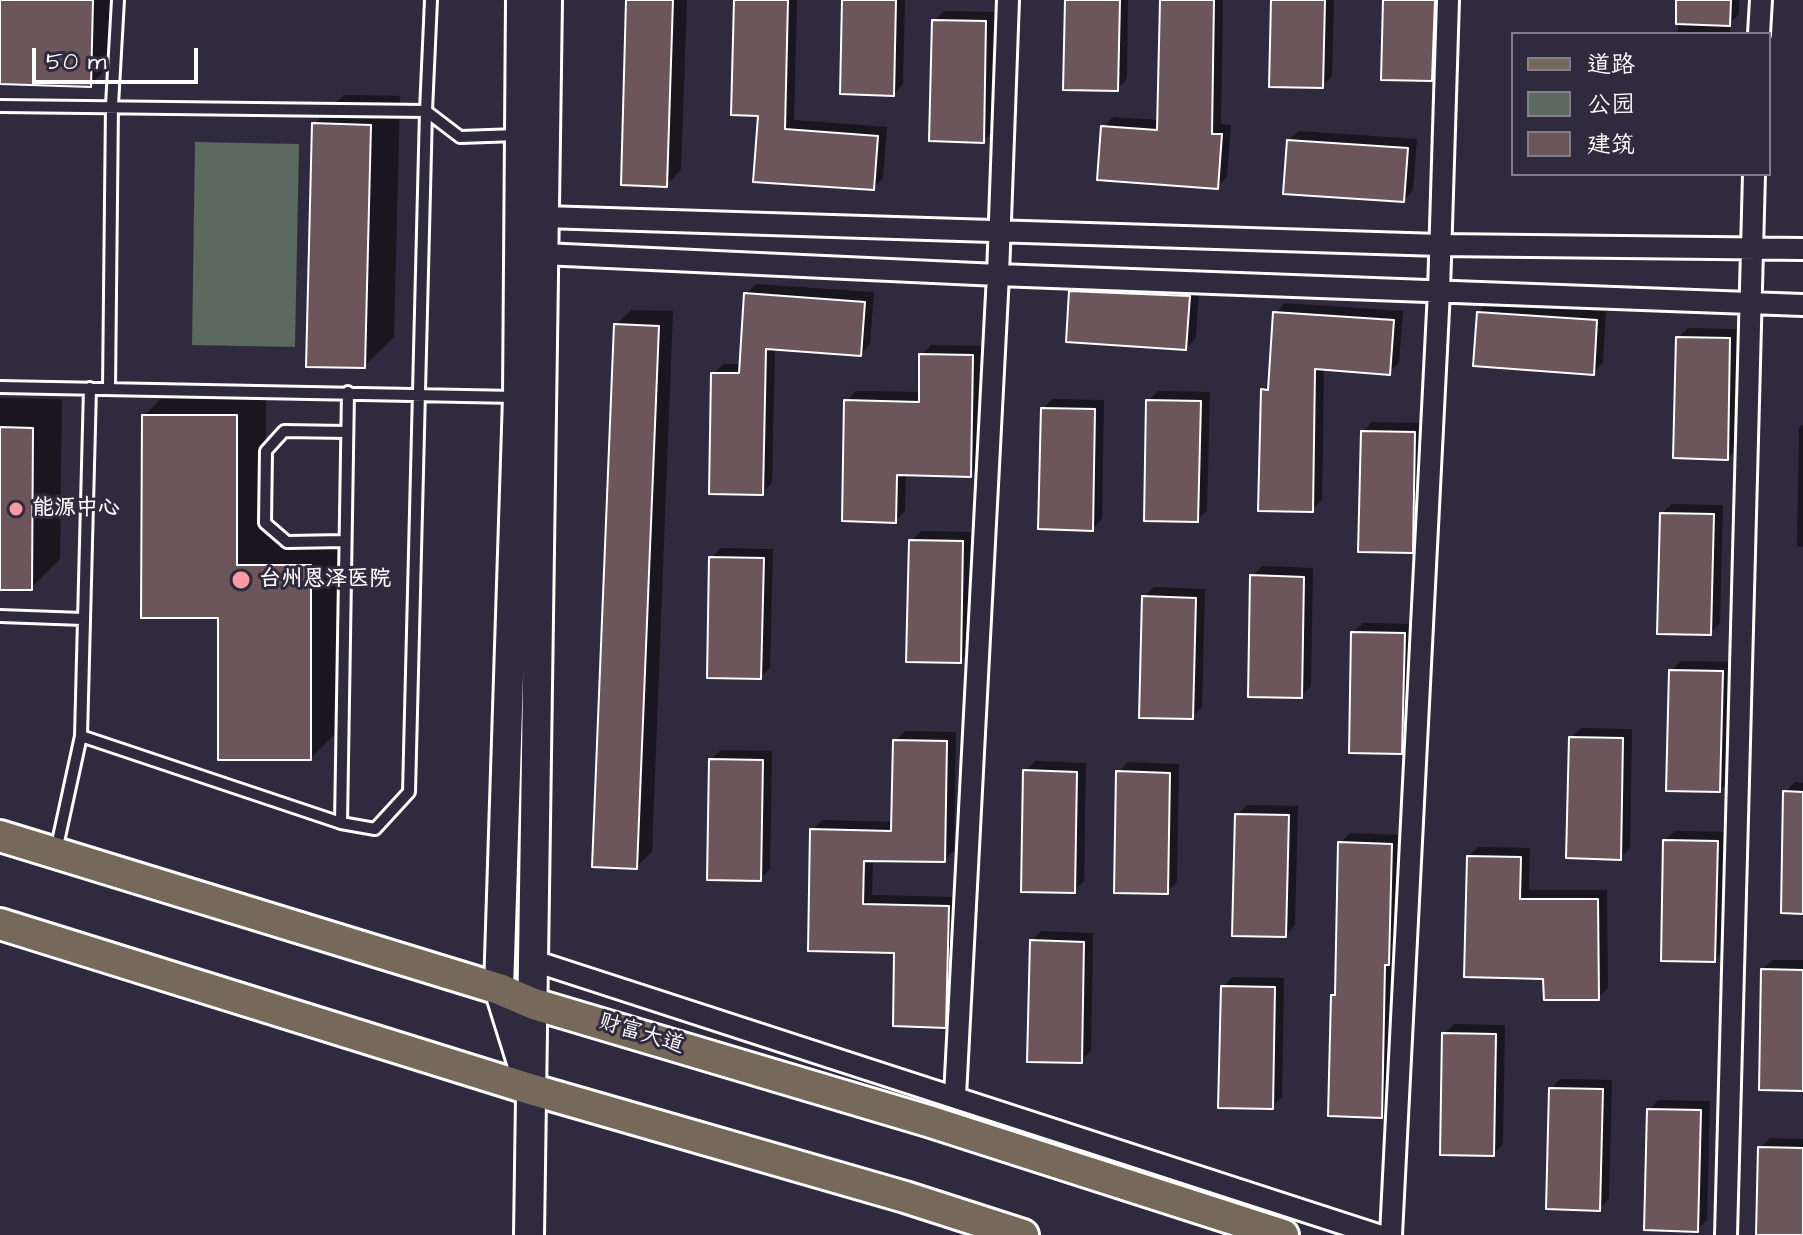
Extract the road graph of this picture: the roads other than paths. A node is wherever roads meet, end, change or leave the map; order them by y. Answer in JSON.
{"nodes":[{"id":1,"x":118,"y":0,"type":"edge"},
{"id":2,"x":431,"y":0,"type":"edge"},
{"id":3,"x":521,"y":0,"type":"edge"},
{"id":4,"x":547,"y":0,"type":"edge"},
{"id":5,"x":1008,"y":0,"type":"edge"},
{"id":6,"x":1448,"y":0,"type":"edge"},
{"id":7,"x":1761,"y":0,"type":"edge"},
{"id":8,"x":1759,"y":32,"type":"edge"},
{"id":9,"x":112,"y":105,"type":"junction"},
{"id":10,"x":0,"y":106,"type":"edge"},
{"id":11,"x":426,"y":111,"type":"junction"},
{"id":12,"x":532,"y":134,"type":"junction"},
{"id":13,"x":1754,"y":176,"type":"edge"},
{"id":14,"x":544,"y":217,"type":"junction"},
{"id":15,"x":999,"y":233,"type":"junction"},
{"id":16,"x":1440,"y":245,"type":"junction"},
{"id":17,"x":1751,"y":248,"type":"junction"},
{"id":18,"x":1803,"y":249,"type":"edge"},
{"id":19,"x":543,"y":254,"type":"junction"},
{"id":20,"x":998,"y":275,"type":"junction"},
{"id":21,"x":1439,"y":291,"type":"junction"},
{"id":22,"x":1749,"y":303,"type":"junction"},
{"id":23,"x":1803,"y":305,"type":"edge"},
{"id":24,"x":0,"y":387,"type":"edge"},
{"id":25,"x":90,"y":388,"type":"junction"},
{"id":26,"x":109,"y":388,"type":"junction"},
{"id":27,"x":348,"y":392,"type":"junction"},
{"id":28,"x":419,"y":394,"type":"junction"},
{"id":29,"x":530,"y":398,"type":"junction"},
{"id":30,"x":347,"y":432,"type":"junction"},
{"id":31,"x":345,"y":541,"type":"junction"},
{"id":32,"x":0,"y":616,"type":"edge"},
{"id":33,"x":83,"y":619,"type":"junction"},
{"id":34,"x":81,"y":736,"type":"junction"},
{"id":35,"x":341,"y":823,"type":"junction"},
{"id":36,"x":0,"y":836,"type":"edge"},
{"id":37,"x":56,"y":853,"type":"junction"},
{"id":38,"x":0,"y":924,"type":"edge"},
{"id":39,"x":534,"y":961,"type":"junction"},
{"id":40,"x":499,"y":989,"type":"junction"},
{"id":41,"x":534,"y":1004,"type":"junction"},
{"id":42,"x":530,"y":1089,"type":"junction"},
{"id":43,"x":955,"y":1096,"type":"junction"},
{"id":44,"x":529,"y":1235,"type":"edge"},
{"id":45,"x":1023,"y":1235,"type":"edge"},
{"id":46,"x":1283,"y":1235,"type":"edge"},
{"id":47,"x":1378,"y":1235,"type":"edge"},
{"id":48,"x":1391,"y":1235,"type":"edge"},
{"id":49,"x":1726,"y":1235,"type":"edge"}],
"edges":[{"from":1,"to":9,"type":"lane"},
{"from":2,"to":11,"type":"lane"},
{"from":3,"to":12,"type":"main road"},
{"from":4,"to":12,"type":"main road"},
{"from":5,"to":15,"type":"street"},
{"from":6,"to":16,"type":"street"},
{"from":7,"to":8,"type":"street"},
{"from":9,"to":10,"type":"lane"},
{"from":9,"to":11,"type":"lane"},
{"from":9,"to":26,"type":"lane"},
{"from":11,"to":12,"type":"lane"},
{"from":11,"to":28,"type":"lane"},
{"from":12,"to":14,"type":"main road"},
{"from":12,"to":29,"type":"main road"},
{"from":13,"to":17,"type":"street"},
{"from":14,"to":15,"type":"street"},
{"from":14,"to":19,"type":"main road"},
{"from":15,"to":16,"type":"street"},
{"from":15,"to":20,"type":"street"},
{"from":16,"to":17,"type":"street"},
{"from":16,"to":21,"type":"street"},
{"from":17,"to":18,"type":"street"},
{"from":17,"to":22,"type":"street"},
{"from":19,"to":20,"type":"street"},
{"from":19,"to":29,"type":"main road"},
{"from":20,"to":21,"type":"street"},
{"from":20,"to":43,"type":"street"},
{"from":21,"to":22,"type":"street"},
{"from":21,"to":48,"type":"street"},
{"from":22,"to":23,"type":"street"},
{"from":22,"to":49,"type":"street"},
{"from":24,"to":25,"type":"lane"},
{"from":25,"to":26,"type":"lane"},
{"from":25,"to":33,"type":"lane"},
{"from":26,"to":27,"type":"lane"},
{"from":27,"to":28,"type":"lane"},
{"from":27,"to":30,"type":"lane"},
{"from":28,"to":29,"type":"lane"},
{"from":28,"to":35,"type":"lane"},
{"from":29,"to":39,"type":"main road"},
{"from":29,"to":40,"type":"main road"},
{"from":30,"to":31,"type":"lane"},
{"from":30,"to":31,"type":"lane"},
{"from":31,"to":35,"type":"lane"},
{"from":32,"to":33,"type":"lane"},
{"from":33,"to":34,"type":"lane"},
{"from":34,"to":35,"type":"lane"},
{"from":34,"to":37,"type":"lane"},
{"from":36,"to":37,"type":"main road","name":"财富大道"},
{"from":37,"to":40,"type":"main road","name":"财富大道"},
{"from":38,"to":42,"type":"main road"},
{"from":39,"to":41,"type":"main road"},
{"from":39,"to":43,"type":"street"},
{"from":40,"to":41,"type":"main road","name":"财富大道"},
{"from":40,"to":42,"type":"main road"},
{"from":41,"to":42,"type":"main road"},
{"from":41,"to":46,"type":"main road","name":"财富大道"},
{"from":42,"to":44,"type":"main road"},
{"from":42,"to":45,"type":"main road"},
{"from":43,"to":47,"type":"street"}]}
